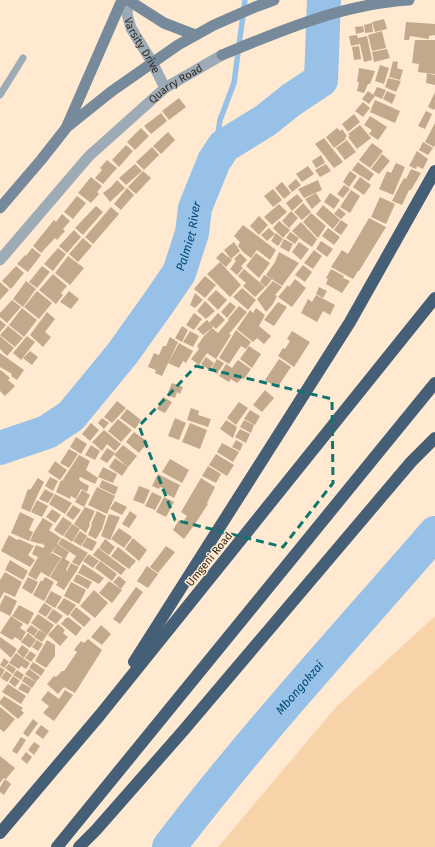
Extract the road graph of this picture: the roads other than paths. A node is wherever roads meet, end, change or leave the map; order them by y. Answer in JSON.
{"nodes":[{"id":1,"x":122,"y":0,"type":"edge"},
{"id":2,"x":128,"y":0,"type":"edge"},
{"id":3,"x":274,"y":0,"type":"edge"},
{"id":4,"x":409,"y":0,"type":"edge"},
{"id":5,"x":195,"y":35,"type":"junction"},
{"id":6,"x":222,"y":55,"type":"joint"},
{"id":7,"x":23,"y":58,"type":"dead end"},
{"id":8,"x":152,"y":62,"type":"junction"},
{"id":9,"x":165,"y":88,"type":"junction"},
{"id":10,"x":0,"y":95,"type":"edge"},
{"id":11,"x":67,"y":127,"type":"junction"},
{"id":12,"x":435,"y":171,"type":"edge"},
{"id":13,"x":0,"y":208,"type":"edge"},
{"id":14,"x":0,"y":260,"type":"edge"},
{"id":15,"x":435,"y":298,"type":"edge"},
{"id":16,"x":435,"y":383,"type":"edge"},
{"id":17,"x":435,"y":438,"type":"edge"},
{"id":18,"x":100,"y":715,"type":"junction"},
{"id":19,"x":0,"y":832,"type":"edge"},
{"id":20,"x":57,"y":847,"type":"edge"},
{"id":21,"x":79,"y":847,"type":"edge"}],
"edges":[{"from":1,"to":11,"type":"main road"},
{"from":2,"to":5,"type":"main road"},
{"from":2,"to":8,"type":"street","name":"Varsity Drive"},
{"from":3,"to":5,"type":"main road"},
{"from":4,"to":6,"type":"main road","name":"Quarry Road"},
{"from":5,"to":8,"type":"main road"},
{"from":6,"to":9,"type":"street","name":"Quarry Road"},
{"from":7,"to":10,"type":"lane"},
{"from":8,"to":9,"type":"street","name":"Varsity Drive"},
{"from":8,"to":11,"type":"main road"},
{"from":9,"to":14,"type":"street","name":"Quarry Road"},
{"from":11,"to":13,"type":"main road"},
{"from":12,"to":18,"type":"highway"},
{"from":15,"to":18,"type":"highway","name":"Umgeni Road"},
{"from":16,"to":20,"type":"highway"},
{"from":17,"to":21,"type":"highway"},
{"from":18,"to":19,"type":"highway","name":"Umgeni Road"}]}
